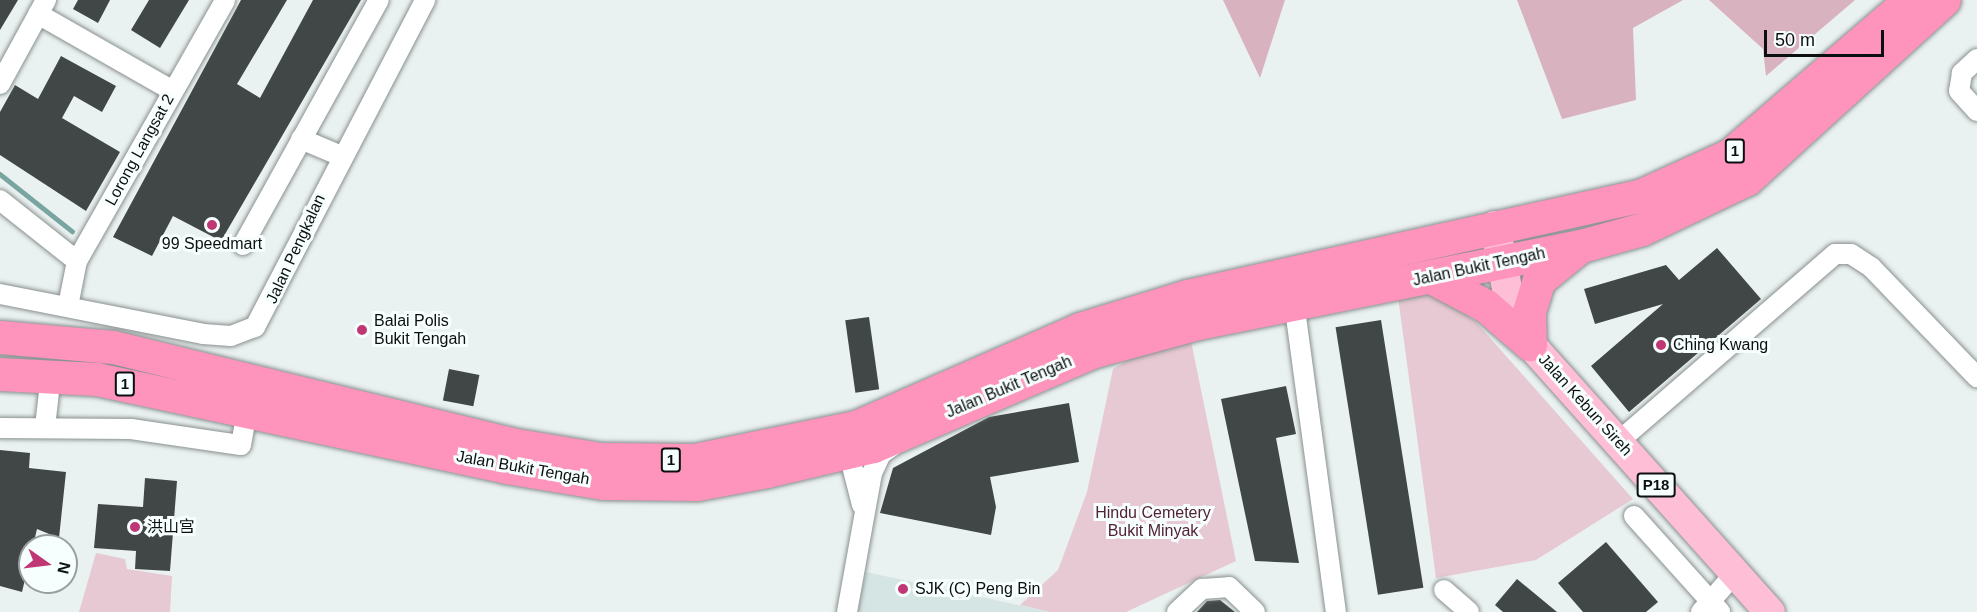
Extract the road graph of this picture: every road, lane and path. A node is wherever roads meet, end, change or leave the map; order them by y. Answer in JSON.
{"nodes":[{"id":1,"x":225,"y":0,"type":"edge"},
{"id":2,"x":379,"y":0,"type":"edge"},
{"id":3,"x":425,"y":0,"type":"edge"},
{"id":4,"x":1910,"y":0,"type":"edge"},
{"id":5,"x":1944,"y":0,"type":"edge"},
{"id":6,"x":42,"y":7,"type":"edge"},
{"id":7,"x":1977,"y":59,"type":"edge"},
{"id":8,"x":0,"y":84,"type":"edge"},
{"id":9,"x":173,"y":92,"type":"junction"},
{"id":10,"x":1977,"y":111,"type":"edge"},
{"id":11,"x":301,"y":140,"type":"junction"},
{"id":12,"x":341,"y":156,"type":"junction"},
{"id":13,"x":0,"y":200,"type":"edge"},
{"id":14,"x":1495,"y":226,"type":"junction"},
{"id":15,"x":243,"y":245,"type":"dead end"},
{"id":16,"x":1581,"y":246,"type":"junction"},
{"id":17,"x":76,"y":261,"type":"junction"},
{"id":18,"x":1500,"y":261,"type":"junction"},
{"id":19,"x":1431,"y":277,"type":"junction"},
{"id":20,"x":0,"y":294,"type":"edge"},
{"id":21,"x":1294,"y":302,"type":"junction"},
{"id":22,"x":68,"y":306,"type":"junction"},
{"id":23,"x":2,"y":336,"type":"edge"},
{"id":24,"x":1530,"y":344,"type":"junction"},
{"id":25,"x":0,"y":374,"type":"edge"},
{"id":26,"x":51,"y":374,"type":"junction"},
{"id":27,"x":1977,"y":377,"type":"edge"},
{"id":28,"x":247,"y":410,"type":"junction"},
{"id":29,"x":931,"y":420,"type":"junction"},
{"id":30,"x":45,"y":427,"type":"junction"},
{"id":31,"x":0,"y":428,"type":"edge"},
{"id":32,"x":1618,"y":442,"type":"junction"},
{"id":33,"x":834,"y":456,"type":"junction"},
{"id":34,"x":864,"y":510,"type":"junction"},
{"id":35,"x":1634,"y":516,"type":"dead end"},
{"id":36,"x":1735,"y":573,"type":"junction"},
{"id":37,"x":1444,"y":590,"type":"dead end"},
{"id":38,"x":1711,"y":608,"type":"edge"},
{"id":39,"x":1336,"y":611,"type":"edge"},
{"id":40,"x":846,"y":612,"type":"edge"},
{"id":41,"x":1177,"y":612,"type":"edge"},
{"id":42,"x":1255,"y":612,"type":"edge"},
{"id":43,"x":1469,"y":612,"type":"edge"},
{"id":44,"x":1770,"y":612,"type":"edge"}],
"edges":[{"from":1,"to":9,"type":"street","name":"Lorong Langsat 2"},
{"from":2,"to":11,"type":"street"},
{"from":3,"to":12,"type":"street","name":"Jalan Pengkalan"},
{"from":4,"to":14,"type":"highway","name":"Jalan Bukit Tengah","number":"1"},
{"from":5,"to":16,"type":"highway","name":"Jalan Bukit Tengah","number":"1"},
{"from":6,"to":8,"type":"street"},
{"from":6,"to":9,"type":"street"},
{"from":7,"to":10,"type":"street"},
{"from":9,"to":17,"type":"street","name":"Lorong Langsat 2"},
{"from":11,"to":12,"type":"street"},
{"from":11,"to":15,"type":"street"},
{"from":12,"to":22,"type":"street","name":"Jalan Pengkalan"},
{"from":13,"to":17,"type":"street"},
{"from":14,"to":18,"type":"main road","name":"Jalan Kebun Sireh","number":"P18"},
{"from":14,"to":23,"type":"highway","name":"Jalan Bukit Tengah","number":"1"},
{"from":16,"to":18,"type":"highway","name":"Jalan Bukit Tengah","number":"1"},
{"from":16,"to":24,"type":"highway"},
{"from":17,"to":22,"type":"street","name":"Lorong Langsat 2"},
{"from":18,"to":19,"type":"highway","name":"Jalan Bukit Tengah","number":"1"},
{"from":18,"to":24,"type":"main road","name":"Jalan Kebun Sireh","number":"P18"},
{"from":19,"to":21,"type":"highway","name":"Jalan Bukit Tengah","number":"1"},
{"from":19,"to":24,"type":"highway"},
{"from":20,"to":22,"type":"street","name":"Jalan Pengkalan"},
{"from":21,"to":29,"type":"highway","name":"Jalan Bukit Tengah","number":"1"},
{"from":21,"to":39,"type":"street"},
{"from":24,"to":32,"type":"main road","name":"Jalan Kebun Sireh","number":"P18"},
{"from":25,"to":26,"type":"highway","name":"Jalan Bukit Tengah","number":"1"},
{"from":26,"to":28,"type":"highway","name":"Jalan Bukit Tengah","number":"1"},
{"from":26,"to":30,"type":"street"},
{"from":27,"to":32,"type":"street"},
{"from":28,"to":30,"type":"street"},
{"from":28,"to":33,"type":"highway","name":"Jalan Bukit Tengah","number":"1"},
{"from":29,"to":33,"type":"highway","name":"Jalan Bukit Tengah","number":"1"},
{"from":29,"to":34,"type":"street"},
{"from":30,"to":31,"type":"street"},
{"from":32,"to":36,"type":"main road","name":"Jalan Kebun Sireh","number":"P18"},
{"from":33,"to":34,"type":"street"},
{"from":34,"to":40,"type":"street"},
{"from":35,"to":38,"type":"street"},
{"from":36,"to":38,"type":"street"},
{"from":36,"to":44,"type":"main road","name":"Jalan Kebun Sireh","number":"P18"},
{"from":37,"to":43,"type":"street"},
{"from":41,"to":42,"type":"street"}]}
